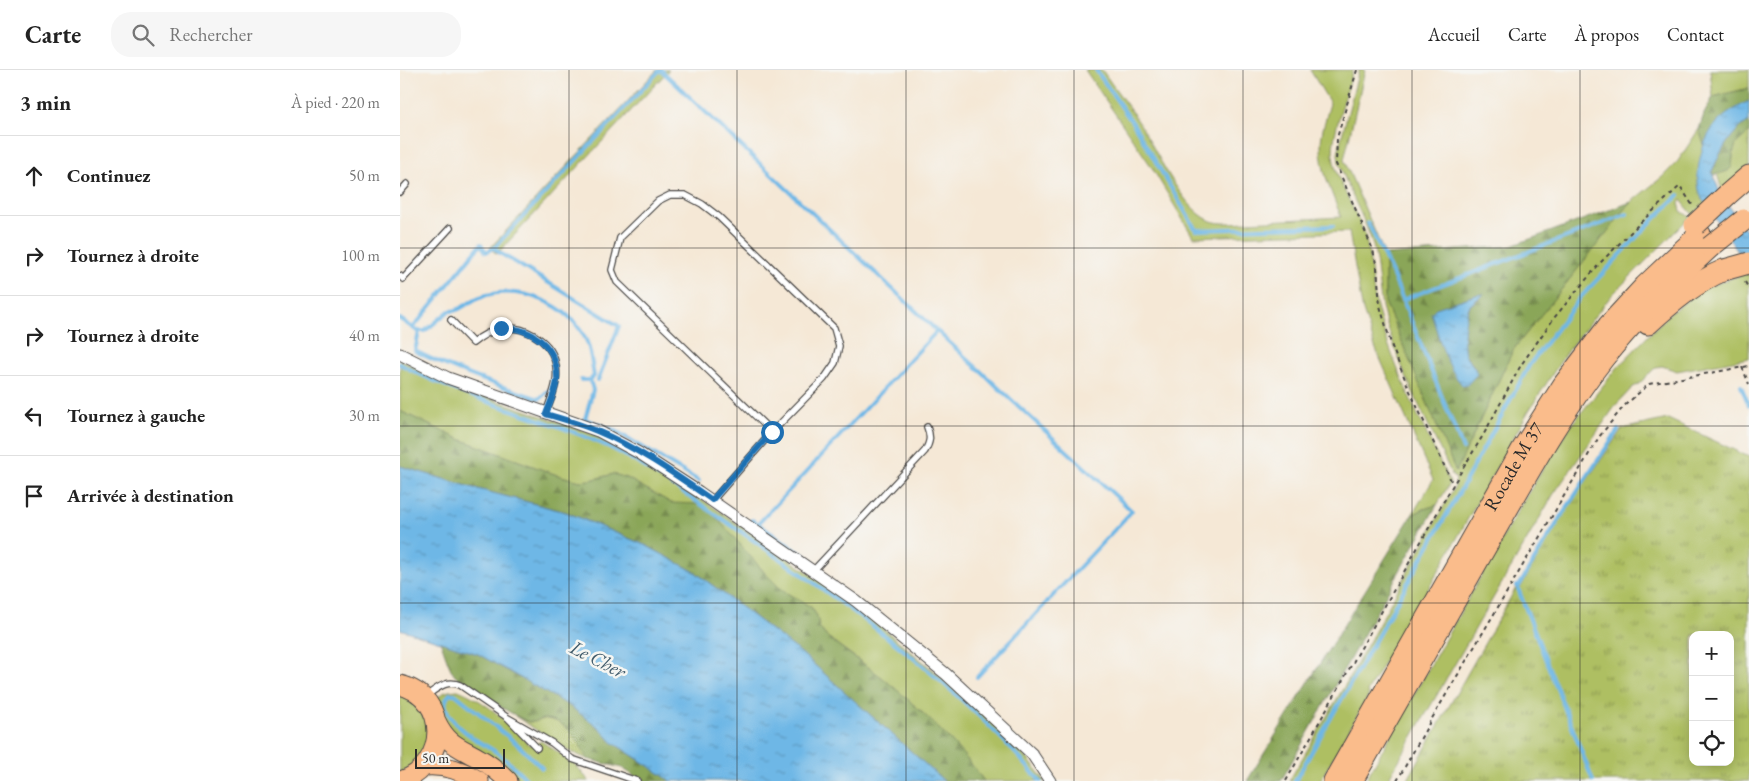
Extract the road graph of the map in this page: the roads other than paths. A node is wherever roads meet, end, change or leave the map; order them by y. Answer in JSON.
{"nodes":[{"id":1,"x":1749,"y":176,"type":"edge"},
{"id":2,"x":407,"y":184,"type":"dead end"},
{"id":3,"x":400,"y":192,"type":"edge"},
{"id":4,"x":1741,"y":207,"type":"edge"},
{"id":5,"x":450,"y":228,"type":"dead end"},
{"id":6,"x":1702,"y":235,"type":"junction"},
{"id":7,"x":1749,"y":263,"type":"edge"},
{"id":8,"x":400,"y":276,"type":"edge"},
{"id":9,"x":451,"y":320,"type":"dead end"},
{"id":10,"x":400,"y":354,"type":"edge"},
{"id":11,"x":1602,"y":359,"type":"junction"},
{"id":12,"x":546,"y":414,"type":"junction"},
{"id":13,"x":928,"y":428,"type":"dead end"},
{"id":14,"x":772,"y":432,"type":"junction"},
{"id":15,"x":712,"y":500,"type":"junction"},
{"id":16,"x":813,"y":571,"type":"junction"},
{"id":17,"x":1410,"y":662,"type":"junction"},
{"id":18,"x":400,"y":685,"type":"edge"},
{"id":19,"x":422,"y":698,"type":"junction"},
{"id":20,"x":1389,"y":700,"type":"junction"},
{"id":21,"x":508,"y":718,"type":"junction"},
{"id":22,"x":436,"y":721,"type":"junction"},
{"id":23,"x":537,"y":748,"type":"dead end"},
{"id":24,"x":424,"y":766,"type":"junction"},
{"id":25,"x":401,"y":781,"type":"edge"},
{"id":26,"x":479,"y":781,"type":"edge"},
{"id":27,"x":508,"y":781,"type":"edge"},
{"id":28,"x":637,"y":781,"type":"edge"},
{"id":29,"x":1050,"y":781,"type":"edge"},
{"id":30,"x":1334,"y":781,"type":"edge"},
{"id":31,"x":1352,"y":781,"type":"edge"}],
"edges":[{"from":1,"to":4,"type":"highway"},
{"from":2,"to":3,"type":"lane"},
{"from":4,"to":6,"type":"highway","name":"Rocade M 37","bridge":true},
{"from":4,"to":6,"type":"highway","bridge":true},
{"from":5,"to":8,"type":"lane"},
{"from":6,"to":11,"type":"highway","name":"Rocade M 37"},
{"from":6,"to":17,"type":"highway","name":"Rocade M 37"},
{"from":7,"to":11,"type":"highway","bridge":true},
{"from":9,"to":12,"type":"lane"},
{"from":10,"to":12,"type":"street"},
{"from":11,"to":17,"type":"highway","name":"Rocade M 37"},
{"from":12,"to":15,"type":"street"},
{"from":13,"to":16,"type":"lane"},
{"from":14,"to":14,"type":"lane"},
{"from":14,"to":15,"type":"lane"},
{"from":15,"to":16,"type":"street"},
{"from":16,"to":29,"type":"street"},
{"from":17,"to":20,"type":"highway","name":"Rocade M 37"},
{"from":18,"to":19,"type":"main road"},
{"from":19,"to":21,"type":"lane"},
{"from":19,"to":22,"type":"main road"},
{"from":20,"to":30,"type":"highway","name":"Rocade M 37"},
{"from":20,"to":31,"type":"highway","name":"Rocade M 37"},
{"from":21,"to":23,"type":"lane"},
{"from":21,"to":28,"type":"lane"},
{"from":22,"to":24,"type":"main road"},
{"from":22,"to":27,"type":"main road"},
{"from":24,"to":25,"type":"main road"},
{"from":24,"to":26,"type":"main road"}]}
